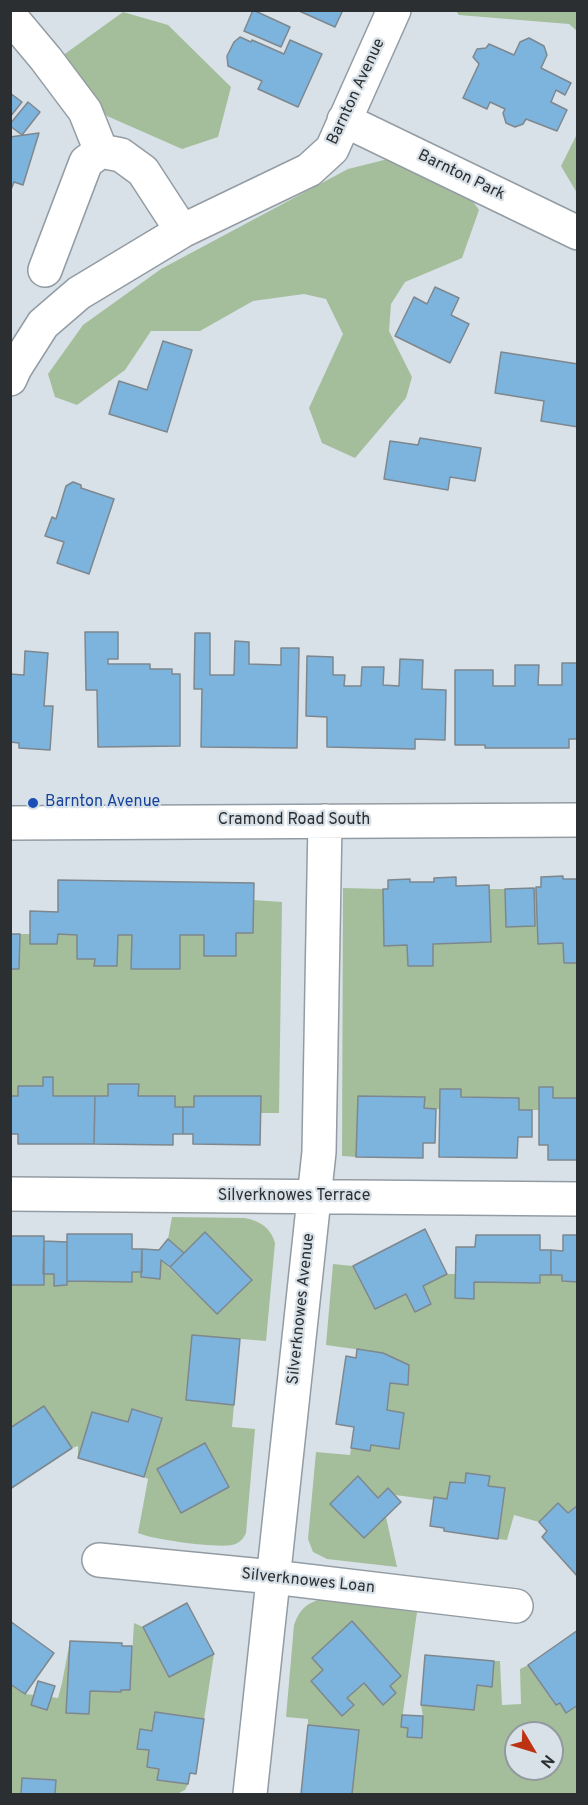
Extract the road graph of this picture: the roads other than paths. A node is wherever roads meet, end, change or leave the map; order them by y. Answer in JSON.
{"nodes":[{"id":1,"x":394,"y":10,"type":"edge"},
{"id":2,"x":10,"y":16,"type":"edge"},
{"id":3,"x":344,"y":120,"type":"junction"},
{"id":4,"x":101,"y":151,"type":"junction"},
{"id":5,"x":182,"y":231,"type":"junction"},
{"id":6,"x":578,"y":233,"type":"edge"},
{"id":7,"x":45,"y":270,"type":"dead end"},
{"id":8,"x":10,"y":379,"type":"edge"},
{"id":9,"x":578,"y":820,"type":"edge"},
{"id":10,"x":325,"y":821,"type":"junction"},
{"id":11,"x":10,"y":823,"type":"edge"},
{"id":12,"x":10,"y":1194,"type":"edge"},
{"id":13,"x":315,"y":1198,"type":"junction"},
{"id":14,"x":578,"y":1198,"type":"edge"},
{"id":15,"x":99,"y":1560,"type":"dead end"},
{"id":16,"x":273,"y":1577,"type":"junction"},
{"id":17,"x":516,"y":1606,"type":"dead end"},
{"id":18,"x":250,"y":1794,"type":"edge"}],
"edges":[{"from":1,"to":3,"type":"street","name":"Barnton Avenue"},
{"from":2,"to":4,"type":"street"},
{"from":3,"to":5,"type":"street","name":"Barnton Avenue"},
{"from":3,"to":6,"type":"street","name":"Barnton Park"},
{"from":4,"to":5,"type":"street"},
{"from":4,"to":7,"type":"street"},
{"from":5,"to":8,"type":"street","name":"Barnton Avenue"},
{"from":9,"to":10,"type":"street","name":"Cramond Road South"},
{"from":10,"to":11,"type":"street","name":"Cramond Road South"},
{"from":10,"to":13,"type":"street","name":"Silverknowes Avenue"},
{"from":12,"to":13,"type":"street","name":"Silverknowes Terrace"},
{"from":13,"to":14,"type":"street","name":"Silverknowes Terrace"},
{"from":13,"to":16,"type":"street","name":"Silverknowes Avenue"},
{"from":15,"to":16,"type":"street","name":"Silverknowes Loan"},
{"from":16,"to":17,"type":"street","name":"Silverknowes Loan"},
{"from":16,"to":18,"type":"street","name":"Silverknowes Avenue"}]}
